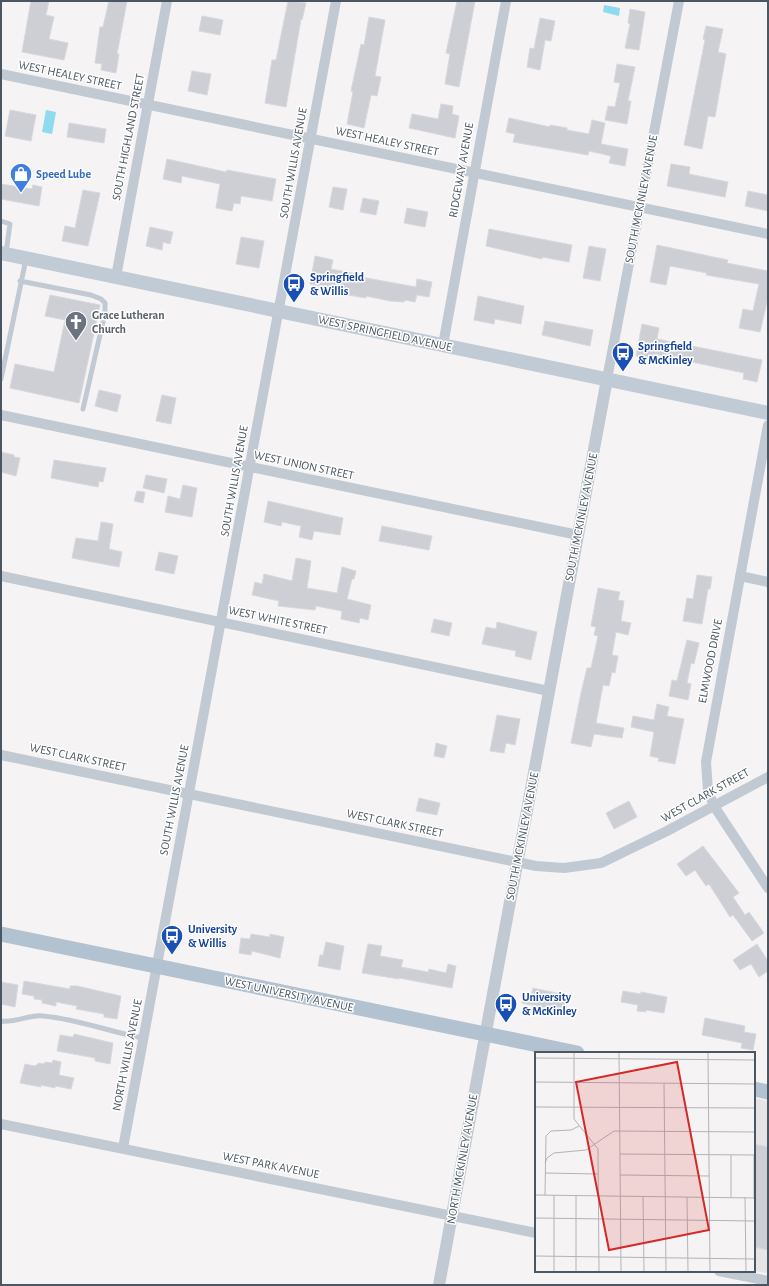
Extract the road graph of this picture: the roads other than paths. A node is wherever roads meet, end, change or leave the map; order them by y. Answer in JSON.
{"nodes":[{"id":1,"x":167,"y":1,"type":"edge"},
{"id":2,"x":336,"y":1,"type":"edge"},
{"id":3,"x":506,"y":1,"type":"edge"},
{"id":4,"x":679,"y":1,"type":"edge"},
{"id":5,"x":1,"y":74,"type":"edge"},
{"id":6,"x":148,"y":105,"type":"junction"},
{"id":7,"x":310,"y":139,"type":"junction"},
{"id":8,"x":473,"y":172,"type":"junction"},
{"id":9,"x":639,"y":207,"type":"junction"},
{"id":10,"x":1,"y":221,"type":"edge"},
{"id":11,"x":768,"y":234,"type":"edge"},
{"id":12,"x":4,"y":254,"type":"edge"},
{"id":13,"x":26,"y":258,"type":"junction"},
{"id":14,"x":116,"y":277,"type":"junction"},
{"id":15,"x":20,"y":282,"type":"junction"},
{"id":16,"x":278,"y":310,"type":"junction"},
{"id":17,"x":443,"y":345,"type":"junction"},
{"id":18,"x":1,"y":379,"type":"edge"},
{"id":19,"x":607,"y":379,"type":"junction"},
{"id":20,"x":83,"y":410,"type":"dead end"},
{"id":21,"x":768,"y":413,"type":"edge"},
{"id":22,"x":1,"y":415,"type":"edge"},
{"id":23,"x":768,"y":425,"type":"edge"},
{"id":24,"x":250,"y":467,"type":"junction"},
{"id":25,"x":578,"y":535,"type":"junction"},
{"id":26,"x":1,"y":576,"type":"edge"},
{"id":27,"x":740,"y":576,"type":"junction"},
{"id":28,"x":768,"y":582,"type":"edge"},
{"id":29,"x":221,"y":622,"type":"junction"},
{"id":30,"x":549,"y":691,"type":"junction"},
{"id":31,"x":1,"y":755,"type":"edge"},
{"id":32,"x":768,"y":777,"type":"edge"},
{"id":33,"x":189,"y":794,"type":"junction"},
{"id":34,"x":714,"y":806,"type":"junction"},
{"id":35,"x":517,"y":862,"type":"junction"},
{"id":36,"x":768,"y":888,"type":"edge"},
{"id":37,"x":1,"y":934,"type":"edge"},
{"id":38,"x":157,"y":966,"type":"junction"},
{"id":39,"x":1,"y":1021,"type":"edge"},
{"id":40,"x":485,"y":1034,"type":"junction"},
{"id":41,"x":143,"y":1038,"type":"junction"},
{"id":42,"x":572,"y":1052,"type":"edge"},
{"id":43,"x":755,"y":1089,"type":"edge"},
{"id":44,"x":768,"y":1092,"type":"edge"},
{"id":45,"x":1,"y":1124,"type":"edge"},
{"id":46,"x":122,"y":1148,"type":"junction"},
{"id":47,"x":452,"y":1215,"type":"junction"},
{"id":48,"x":535,"y":1233,"type":"edge"},
{"id":49,"x":724,"y":1272,"type":"edge"},
{"id":50,"x":768,"y":1281,"type":"edge"},
{"id":51,"x":440,"y":1285,"type":"edge"}],
"edges":[{"from":1,"to":6,"type":"street","name":"SOUTH HIGHLAND STREET"},
{"from":2,"to":7,"type":"street","name":"SOUTH WILLIS AVENUE"},
{"from":3,"to":8,"type":"street","name":"RIDGEWAY AVENUE"},
{"from":4,"to":9,"type":"street","name":"SOUTH MCKINLEY AVENUE"},
{"from":5,"to":6,"type":"street","name":"WEST HEALEY STREET"},
{"from":6,"to":7,"type":"street","name":"WEST HEALEY STREET"},
{"from":6,"to":14,"type":"street","name":"SOUTH HIGHLAND STREET"},
{"from":7,"to":8,"type":"street","name":"WEST HEALEY STREET"},
{"from":7,"to":16,"type":"street","name":"SOUTH WILLIS AVENUE"},
{"from":8,"to":9,"type":"street","name":"WEST HEALEY STREET"},
{"from":8,"to":17,"type":"street","name":"RIDGEWAY AVENUE"},
{"from":9,"to":11,"type":"street","name":"WEST HEALEY STREET"},
{"from":9,"to":19,"type":"street","name":"SOUTH MCKINLEY AVENUE"},
{"from":10,"to":12,"type":"lane"},
{"from":12,"to":13,"type":"main road","name":"WEST SPRINGFIELD AVENUE"},
{"from":13,"to":14,"type":"main road","name":"WEST SPRINGFIELD AVENUE"},
{"from":13,"to":15,"type":"lane"},
{"from":14,"to":16,"type":"main road","name":"WEST SPRINGFIELD AVENUE"},
{"from":15,"to":18,"type":"lane"},
{"from":15,"to":20,"type":"lane"},
{"from":16,"to":17,"type":"main road","name":"WEST SPRINGFIELD AVENUE"},
{"from":16,"to":24,"type":"street","name":"SOUTH WILLIS AVENUE"},
{"from":17,"to":19,"type":"main road","name":"WEST SPRINGFIELD AVENUE"},
{"from":19,"to":21,"type":"main road","name":"WEST SPRINGFIELD AVENUE"},
{"from":19,"to":25,"type":"street","name":"SOUTH MCKINLEY AVENUE"},
{"from":22,"to":24,"type":"street","name":"WEST UNION STREET"},
{"from":23,"to":27,"type":"street","name":"ELMWOOD DRIVE"},
{"from":24,"to":25,"type":"street","name":"WEST UNION STREET"},
{"from":24,"to":29,"type":"street","name":"SOUTH WILLIS AVENUE"},
{"from":25,"to":30,"type":"street","name":"SOUTH MCKINLEY AVENUE"},
{"from":26,"to":29,"type":"street","name":"WEST WHITE STREET"},
{"from":27,"to":28,"type":"street"},
{"from":27,"to":34,"type":"street","name":"ELMWOOD DRIVE"},
{"from":29,"to":30,"type":"street","name":"WEST WHITE STREET"},
{"from":29,"to":33,"type":"street","name":"SOUTH WILLIS AVENUE"},
{"from":30,"to":35,"type":"street","name":"SOUTH MCKINLEY AVENUE"},
{"from":31,"to":33,"type":"street","name":"WEST CLARK STREET"},
{"from":32,"to":34,"type":"street","name":"WEST CLARK STREET"},
{"from":33,"to":35,"type":"street","name":"WEST CLARK STREET"},
{"from":33,"to":38,"type":"street","name":"SOUTH WILLIS AVENUE"},
{"from":34,"to":35,"type":"street","name":"WEST CLARK STREET"},
{"from":34,"to":36,"type":"street","name":"ELMWOOD DRIVE"},
{"from":35,"to":40,"type":"street","name":"SOUTH MCKINLEY AVENUE"},
{"from":37,"to":38,"type":"main road","name":"WEST UNIVERSITY AVENUE"},
{"from":38,"to":40,"type":"main road","name":"WEST UNIVERSITY AVENUE"},
{"from":38,"to":41,"type":"street","name":"NORTH WILLIS AVENUE"},
{"from":39,"to":41,"type":"lane"},
{"from":40,"to":42,"type":"main road","name":"WEST UNIVERSITY AVENUE"},
{"from":40,"to":47,"type":"street","name":"NORTH MCKINLEY AVENUE"},
{"from":41,"to":46,"type":"street","name":"NORTH WILLIS AVENUE"},
{"from":43,"to":44,"type":"main road"},
{"from":45,"to":46,"type":"street","name":"WEST PARK AVENUE"},
{"from":46,"to":47,"type":"street","name":"WEST PARK AVENUE"},
{"from":47,"to":48,"type":"street","name":"WEST PARK AVENUE"},
{"from":47,"to":51,"type":"street","name":"NORTH MCKINLEY AVENUE"},
{"from":49,"to":50,"type":"street"}]}
